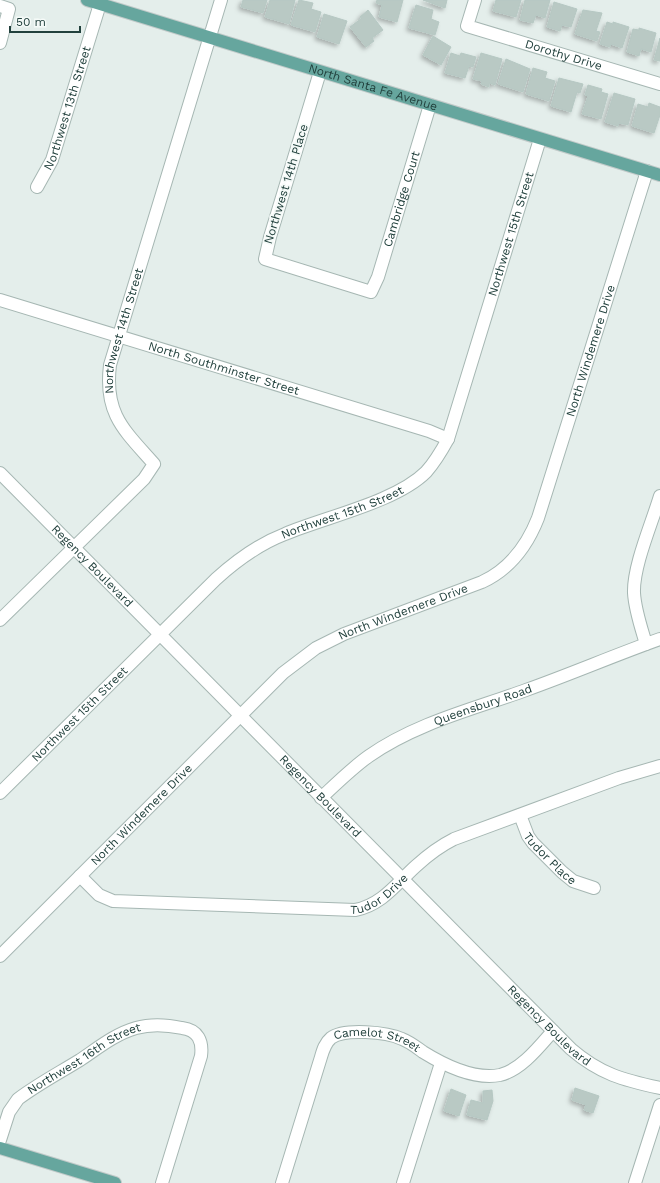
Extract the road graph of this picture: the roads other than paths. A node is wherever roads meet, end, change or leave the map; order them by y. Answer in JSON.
{"nodes":[{"id":1,"x":86,"y":0,"type":"edge"},
{"id":2,"x":221,"y":0,"type":"edge"},
{"id":3,"x":475,"y":0,"type":"edge"},
{"id":4,"x":100,"y":4,"type":"junction"},
{"id":5,"x":0,"y":6,"type":"edge"},
{"id":6,"x":210,"y":37,"type":"junction"},
{"id":7,"x":0,"y":44,"type":"edge"},
{"id":8,"x":320,"y":72,"type":"junction"},
{"id":9,"x":660,"y":84,"type":"edge"},
{"id":10,"x":430,"y":105,"type":"junction"},
{"id":11,"x":540,"y":139,"type":"junction"},
{"id":12,"x":646,"y":171,"type":"junction"},
{"id":13,"x":660,"y":175,"type":"edge"},
{"id":14,"x":37,"y":187,"type":"dead end"},
{"id":15,"x":371,"y":292,"type":"joint"},
{"id":16,"x":0,"y":300,"type":"edge"},
{"id":17,"x":120,"y":336,"type":"junction"},
{"id":18,"x":448,"y":439,"type":"junction"},
{"id":19,"x":0,"y":473,"type":"edge"},
{"id":20,"x":660,"y":496,"type":"edge"},
{"id":21,"x":74,"y":547,"type":"junction"},
{"id":22,"x":0,"y":620,"type":"edge"},
{"id":23,"x":161,"y":634,"type":"junction"},
{"id":24,"x":660,"y":639,"type":"edge"},
{"id":25,"x":646,"y":644,"type":"junction"},
{"id":26,"x":240,"y":716,"type":"junction"},
{"id":27,"x":660,"y":766,"type":"edge"},
{"id":28,"x":0,"y":793,"type":"edge"},
{"id":29,"x":321,"y":798,"type":"junction"},
{"id":30,"x":520,"y":815,"type":"junction"},
{"id":31,"x":80,"y":876,"type":"junction"},
{"id":32,"x":402,"y":879,"type":"junction"},
{"id":33,"x":594,"y":888,"type":"dead end"},
{"id":34,"x":0,"y":956,"type":"edge"},
{"id":35,"x":553,"y":1031,"type":"junction"},
{"id":36,"x":441,"y":1063,"type":"junction"},
{"id":37,"x":660,"y":1088,"type":"edge"},
{"id":38,"x":660,"y":1105,"type":"edge"},
{"id":39,"x":0,"y":1140,"type":"edge"},
{"id":40,"x":0,"y":1148,"type":"edge"},
{"id":41,"x":110,"y":1182,"type":"edge"},
{"id":42,"x":162,"y":1183,"type":"edge"},
{"id":43,"x":282,"y":1183,"type":"edge"},
{"id":44,"x":403,"y":1183,"type":"edge"},
{"id":45,"x":635,"y":1183,"type":"edge"}],
"edges":[{"from":1,"to":4,"type":"main road","name":"North Santa Fe Avenue"},
{"from":2,"to":6,"type":"street","name":"Northwest 14th Street"},
{"from":3,"to":9,"type":"street","name":"Dorothy Drive"},
{"from":4,"to":6,"type":"main road","name":"North Santa Fe Avenue"},
{"from":4,"to":14,"type":"street","name":"Northwest 13th Street"},
{"from":5,"to":7,"type":"street"},
{"from":6,"to":8,"type":"main road","name":"North Santa Fe Avenue"},
{"from":6,"to":17,"type":"street","name":"Northwest 14th Street"},
{"from":8,"to":10,"type":"main road","name":"North Santa Fe Avenue"},
{"from":8,"to":15,"type":"street","name":"Northwest 14th Place"},
{"from":10,"to":11,"type":"main road","name":"North Santa Fe Avenue"},
{"from":10,"to":15,"type":"street","name":"Cambridge Court"},
{"from":11,"to":12,"type":"main road","name":"North Santa Fe Avenue"},
{"from":11,"to":18,"type":"street","name":"Northwest 15th Street"},
{"from":12,"to":13,"type":"main road","name":"North Santa Fe Avenue"},
{"from":12,"to":26,"type":"street","name":"North Windemere Drive"},
{"from":16,"to":17,"type":"street","name":"North Southminster Street"},
{"from":17,"to":18,"type":"street","name":"North Southminster Street"},
{"from":17,"to":21,"type":"street","name":"Northwest 14th Street"},
{"from":18,"to":23,"type":"street","name":"Northwest 15th Street"},
{"from":19,"to":21,"type":"street","name":"Regency Boulevard"},
{"from":20,"to":25,"type":"street"},
{"from":21,"to":22,"type":"street","name":"Northwest 14th Street"},
{"from":21,"to":23,"type":"street","name":"Regency Boulevard"},
{"from":23,"to":26,"type":"street","name":"Regency Boulevard"},
{"from":23,"to":28,"type":"street","name":"Northwest 15th Street"},
{"from":24,"to":25,"type":"street","name":"Queensbury Road"},
{"from":25,"to":29,"type":"street","name":"Queensbury Road"},
{"from":26,"to":29,"type":"street","name":"Regency Boulevard"},
{"from":26,"to":31,"type":"street","name":"North Windemere Drive"},
{"from":27,"to":30,"type":"street","name":"Tudor Drive"},
{"from":29,"to":32,"type":"street","name":"Regency Boulevard"},
{"from":30,"to":32,"type":"street","name":"Tudor Drive"},
{"from":30,"to":33,"type":"street","name":"Tudor Place"},
{"from":31,"to":32,"type":"street","name":"Tudor Drive"},
{"from":31,"to":34,"type":"street","name":"North Windemere Drive"},
{"from":32,"to":35,"type":"street","name":"Regency Boulevard"},
{"from":35,"to":36,"type":"street","name":"Camelot Street"},
{"from":35,"to":37,"type":"street","name":"Regency Boulevard"},
{"from":36,"to":43,"type":"street","name":"Camelot Street"},
{"from":36,"to":44,"type":"street"},
{"from":38,"to":45,"type":"street"},
{"from":39,"to":42,"type":"street","name":"Northwest 16th Street"},
{"from":40,"to":41,"type":"main road"}]}
